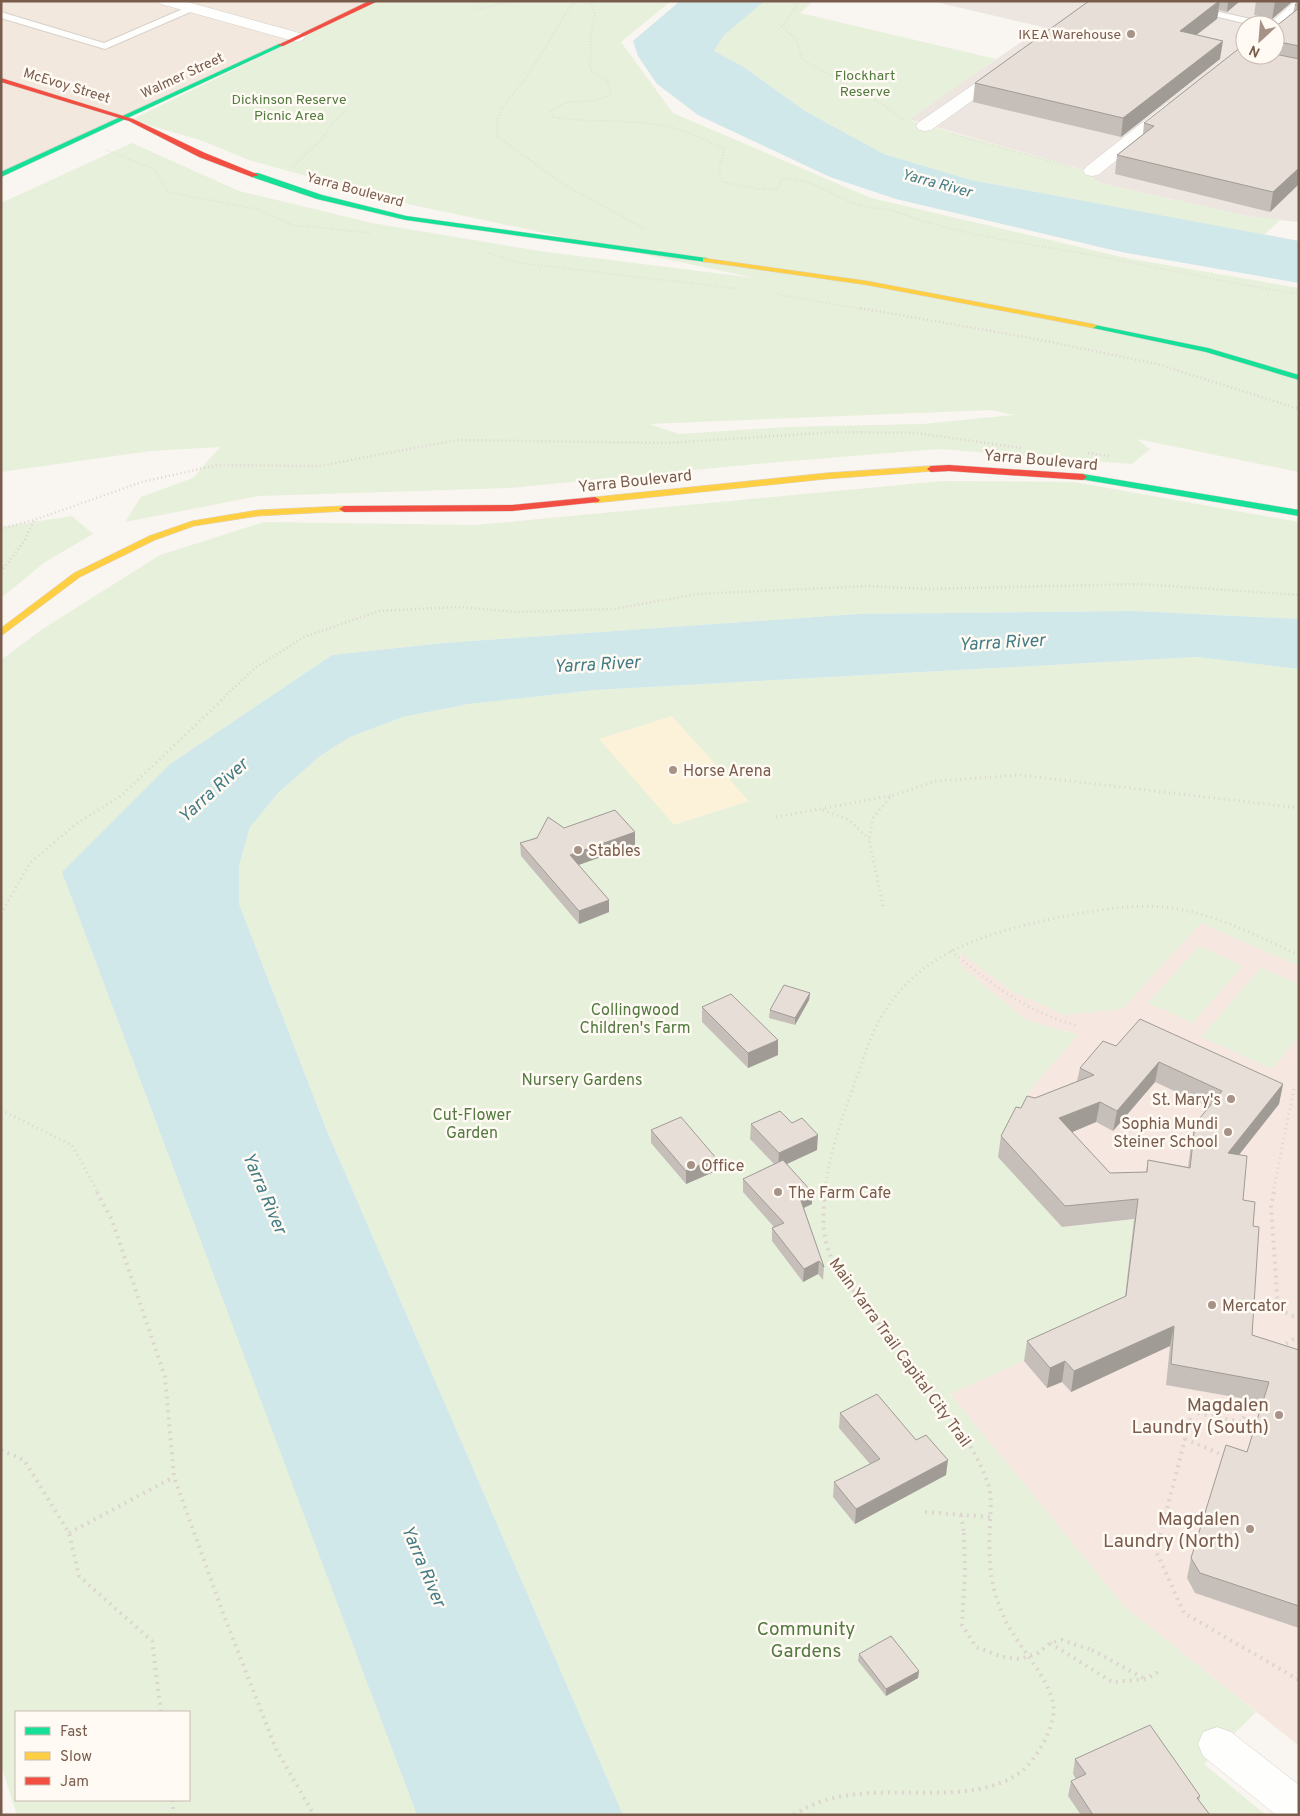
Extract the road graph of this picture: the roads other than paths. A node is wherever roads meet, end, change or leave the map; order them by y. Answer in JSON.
{"nodes":[{"id":1,"x":166,"y":1,"type":"edge"},
{"id":2,"x":375,"y":1,"type":"edge"},
{"id":3,"x":1155,"y":1,"type":"edge"},
{"id":4,"x":1299,"y":6,"type":"edge"},
{"id":5,"x":192,"y":8,"type":"junction"},
{"id":6,"x":1,"y":15,"type":"edge"},
{"id":7,"x":1235,"y":18,"type":"edge"},
{"id":8,"x":1285,"y":18,"type":"edge"},
{"id":9,"x":297,"y":37,"type":"junction"},
{"id":10,"x":1017,"y":61,"type":"edge"},
{"id":11,"x":1,"y":80,"type":"edge"},
{"id":12,"x":1185,"y":97,"type":"edge"},
{"id":13,"x":123,"y":118,"type":"junction"},
{"id":14,"x":925,"y":126,"type":"dead end"},
{"id":15,"x":1092,"y":171,"type":"dead end"},
{"id":16,"x":1,"y":175,"type":"edge"},
{"id":17,"x":1299,"y":378,"type":"edge"},
{"id":18,"x":1299,"y":512,"type":"edge"},
{"id":19,"x":1,"y":633,"type":"edge"},
{"id":20,"x":1217,"y":1744,"type":"dead end"},
{"id":21,"x":1299,"y":1809,"type":"edge"}],
"edges":[{"from":1,"to":5,"type":"street"},
{"from":2,"to":9,"type":"street","name":"Walmer Street"},
{"from":3,"to":7,"type":"lane"},
{"from":4,"to":8,"type":"street"},
{"from":5,"to":6,"type":"lane"},
{"from":5,"to":9,"type":"street"},
{"from":9,"to":13,"type":"street","name":"Walmer Street"},
{"from":10,"to":14,"type":"street"},
{"from":11,"to":13,"type":"street","name":"McEvoy Street"},
{"from":12,"to":15,"type":"street"},
{"from":13,"to":16,"type":"street","name":"Walmer Street"},
{"from":13,"to":17,"type":"street","name":"Yarra Boulevard"},
{"from":18,"to":19,"type":"street","name":"Yarra Boulevard"},
{"from":20,"to":21,"type":"street"}]}
